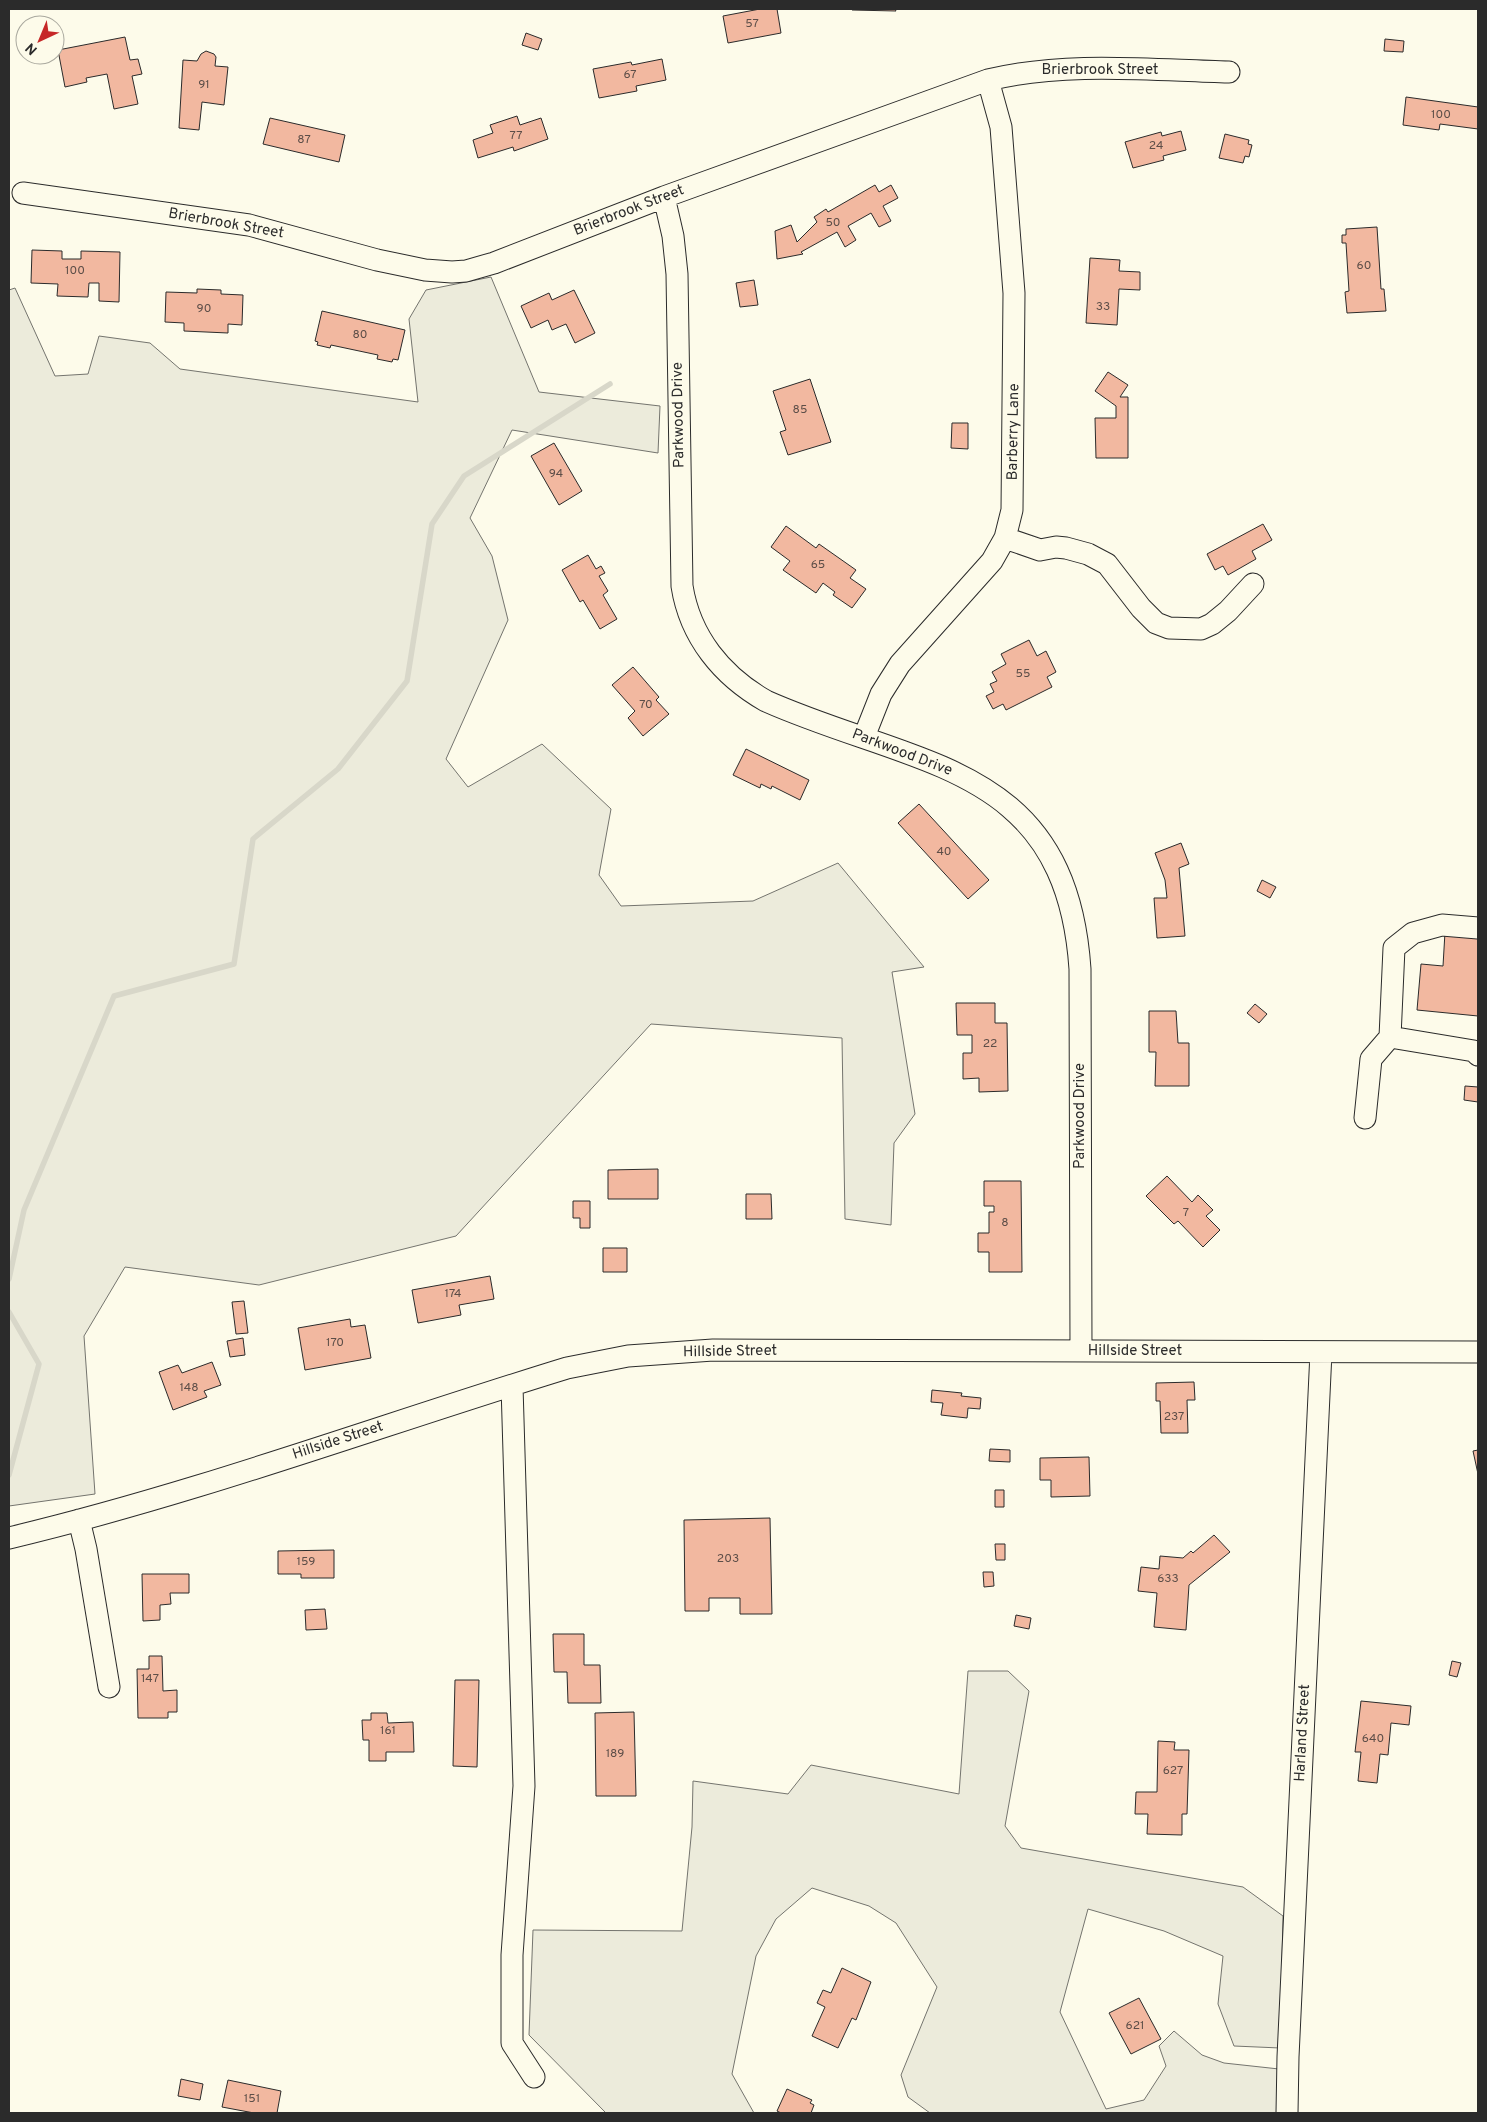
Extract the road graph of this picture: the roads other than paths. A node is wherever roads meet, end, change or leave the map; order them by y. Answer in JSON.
{"nodes":[{"id":1,"x":1230,"y":72,"type":"dead end"},
{"id":2,"x":988,"y":80,"type":"junction"},
{"id":3,"x":23,"y":193,"type":"dead end"},
{"id":4,"x":664,"y":197,"type":"junction"},
{"id":5,"x":1005,"y":538,"type":"junction"},
{"id":6,"x":1253,"y":584,"type":"dead end"},
{"id":7,"x":864,"y":737,"type":"junction"},
{"id":8,"x":1478,"y":928,"type":"edge"},
{"id":9,"x":1390,"y":1037,"type":"junction"},
{"id":10,"x":1478,"y":1054,"type":"edge"},
{"id":11,"x":1365,"y":1118,"type":"dead end"},
{"id":12,"x":1080,"y":1350,"type":"junction"},
{"id":13,"x":1321,"y":1352,"type":"junction"},
{"id":14,"x":1478,"y":1352,"type":"edge"},
{"id":15,"x":512,"y":1386,"type":"junction"},
{"id":16,"x":79,"y":1520,"type":"junction"},
{"id":17,"x":9,"y":1538,"type":"edge"},
{"id":18,"x":109,"y":1687,"type":"dead end"},
{"id":19,"x":534,"y":2077,"type":"dead end"},
{"id":20,"x":1287,"y":2113,"type":"edge"}],
"edges":[{"from":1,"to":2,"type":"street","name":"Brierbrook Street"},
{"from":2,"to":4,"type":"street","name":"Brierbrook Street"},
{"from":2,"to":5,"type":"street","name":"Barberry Lane"},
{"from":3,"to":4,"type":"street","name":"Brierbrook Street"},
{"from":4,"to":7,"type":"street","name":"Parkwood Drive"},
{"from":5,"to":6,"type":"street"},
{"from":5,"to":7,"type":"street","name":"Barberry Lane"},
{"from":7,"to":12,"type":"street","name":"Parkwood Drive"},
{"from":8,"to":9,"type":"street"},
{"from":9,"to":10,"type":"street"},
{"from":9,"to":11,"type":"street"},
{"from":12,"to":13,"type":"street","name":"Hillside Street"},
{"from":12,"to":15,"type":"street","name":"Hillside Street"},
{"from":13,"to":14,"type":"street","name":"Hillside Street"},
{"from":13,"to":20,"type":"street","name":"Harland Street"},
{"from":15,"to":16,"type":"street","name":"Hillside Street"},
{"from":15,"to":19,"type":"street"},
{"from":16,"to":17,"type":"street","name":"Hillside Street"},
{"from":16,"to":18,"type":"street"}]}
